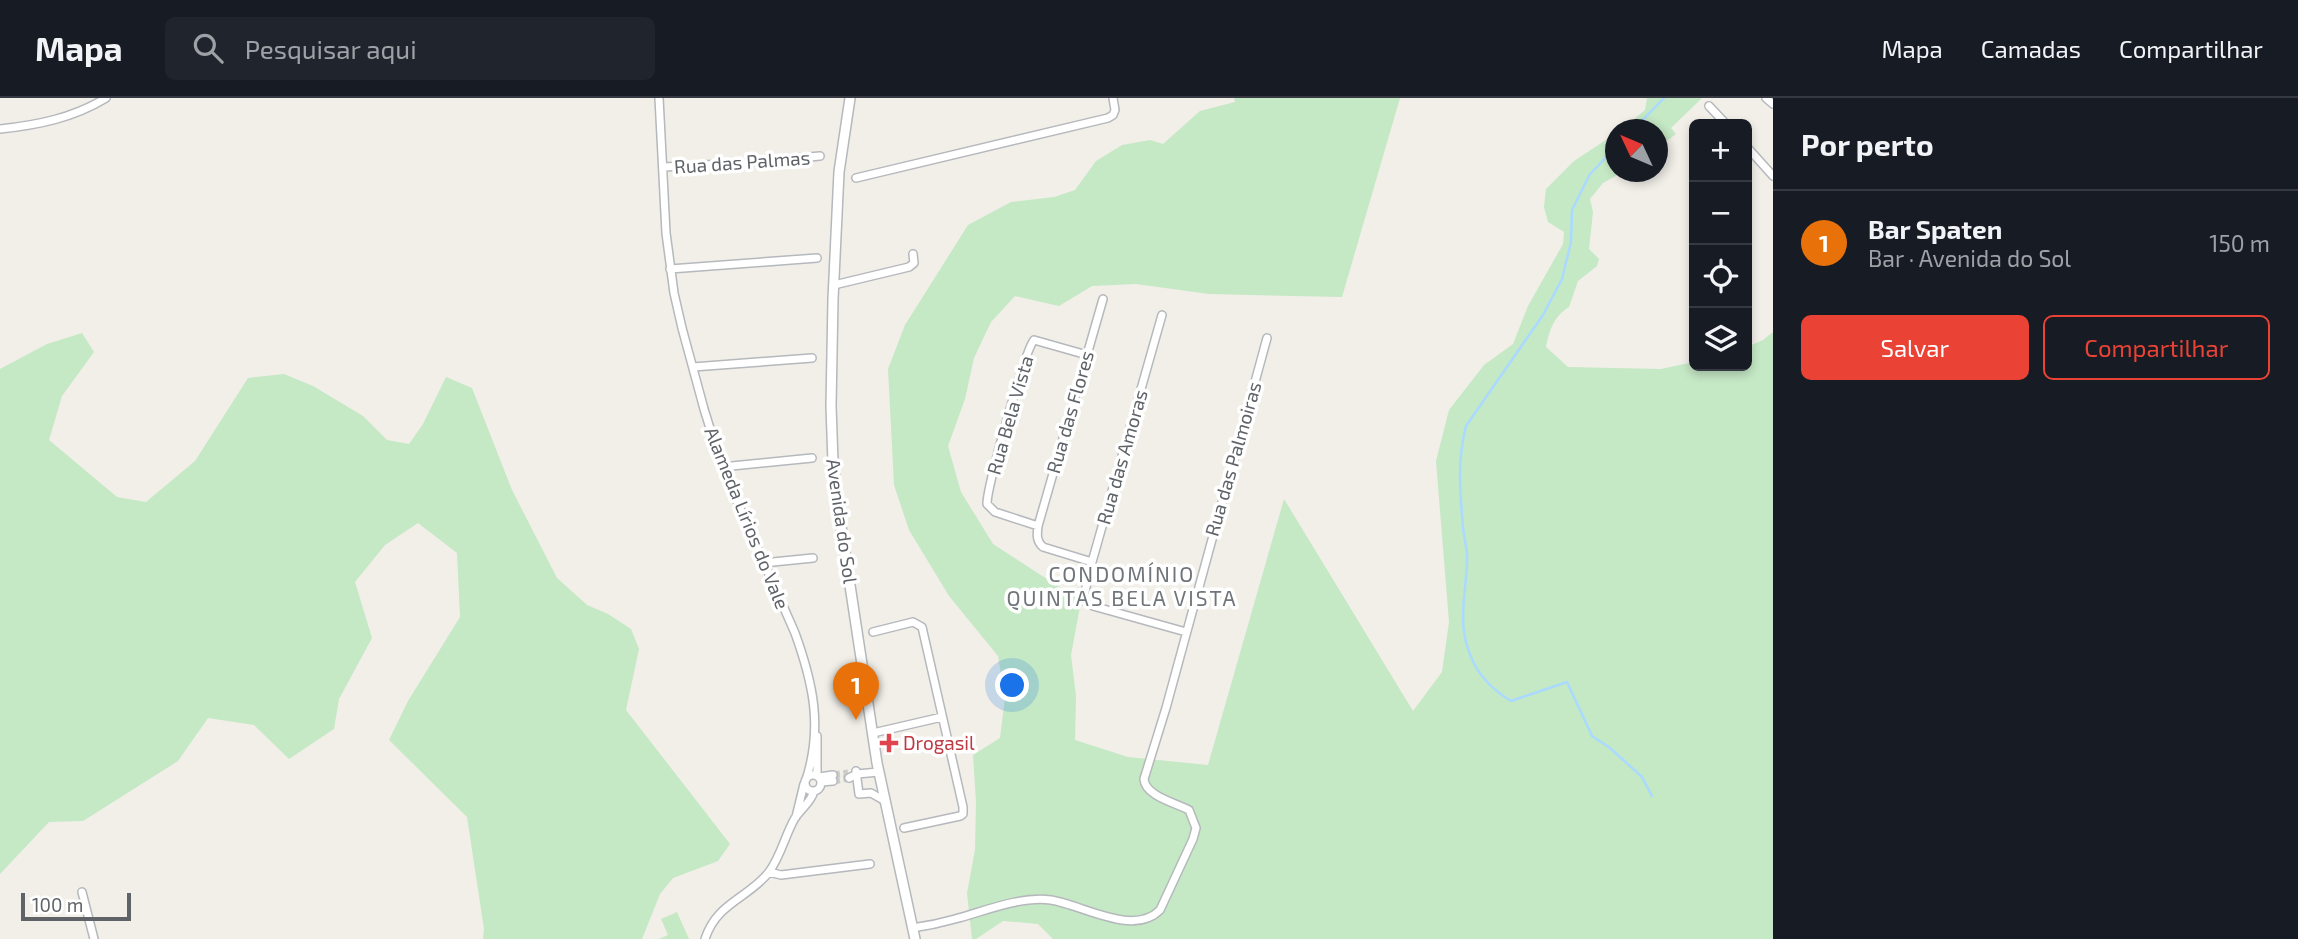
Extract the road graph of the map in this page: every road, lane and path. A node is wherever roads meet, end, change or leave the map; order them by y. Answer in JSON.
{"nodes":[{"id":1,"x":106,"y":98,"type":"edge"},
{"id":2,"x":659,"y":98,"type":"edge"},
{"id":3,"x":850,"y":98,"type":"edge"},
{"id":4,"x":1113,"y":98,"type":"edge"},
{"id":5,"x":1766,"y":98,"type":"edge"},
{"id":6,"x":1773,"y":104,"type":"edge"},
{"id":7,"x":1709,"y":106,"type":"dead end"},
{"id":8,"x":1721,"y":119,"type":"edge"},
{"id":9,"x":0,"y":129,"type":"edge"},
{"id":10,"x":1752,"y":153,"type":"edge"},
{"id":11,"x":820,"y":156,"type":"dead end"},
{"id":12,"x":664,"y":167,"type":"junction"},
{"id":13,"x":1773,"y":176,"type":"edge"},
{"id":14,"x":856,"y":178,"type":"dead end"},
{"id":15,"x":913,"y":254,"type":"dead end"},
{"id":16,"x":817,"y":258,"type":"dead end"},
{"id":17,"x":670,"y":269,"type":"junction"},
{"id":18,"x":834,"y":285,"type":"junction"},
{"id":19,"x":1103,"y":299,"type":"dead end"},
{"id":20,"x":1162,"y":315,"type":"dead end"},
{"id":21,"x":1267,"y":338,"type":"dead end"},
{"id":22,"x":1087,"y":355,"type":"junction"},
{"id":23,"x":811,"y":358,"type":"dead end"},
{"id":24,"x":693,"y":367,"type":"junction"},
{"id":25,"x":812,"y":458,"type":"dead end"},
{"id":26,"x":722,"y":467,"type":"junction"},
{"id":27,"x":1038,"y":526,"type":"junction"},
{"id":28,"x":813,"y":558,"type":"dead end"},
{"id":29,"x":1092,"y":562,"type":"junction"},
{"id":30,"x":763,"y":563,"type":"junction"},
{"id":31,"x":873,"y":632,"type":"dead end"},
{"id":32,"x":1186,"y":632,"type":"junction"},
{"id":33,"x":943,"y":717,"type":"junction"},
{"id":34,"x":816,"y":728,"type":"junction"},
{"id":35,"x":873,"y":733,"type":"junction"},
{"id":36,"x":878,"y":767,"type":"junction"},
{"id":37,"x":819,"y":778,"type":"junction"},
{"id":38,"x":833,"y":778,"type":"tunnel mouth"},
{"id":39,"x":805,"y":781,"type":"junction"},
{"id":40,"x":883,"y":788,"type":"junction"},
{"id":41,"x":814,"y":791,"type":"junction"},
{"id":42,"x":859,"y":792,"type":"junction"},
{"id":43,"x":885,"y":801,"type":"junction"},
{"id":44,"x":796,"y":817,"type":"junction"},
{"id":45,"x":904,"y":828,"type":"dead end"},
{"id":46,"x":870,"y":864,"type":"dead end"},
{"id":47,"x":769,"y":872,"type":"junction"},
{"id":48,"x":82,"y":892,"type":"dead end"},
{"id":49,"x":912,"y":928,"type":"junction"},
{"id":50,"x":94,"y":939,"type":"edge"},
{"id":51,"x":705,"y":939,"type":"edge"},
{"id":52,"x":915,"y":939,"type":"edge"}],
"edges":[{"from":1,"to":9,"type":"street"},
{"from":2,"to":12,"type":"street","name":"Alameda Lírios do Vale"},
{"from":3,"to":18,"type":"street","name":"Avenida do Sol"},
{"from":4,"to":14,"type":"street"},
{"from":5,"to":6,"type":"street"},
{"from":7,"to":8,"type":"street"},
{"from":10,"to":13,"type":"street"},
{"from":11,"to":12,"type":"street","name":"Rua das Palmas"},
{"from":12,"to":17,"type":"street","name":"Alameda Lírios do Vale"},
{"from":15,"to":18,"type":"street"},
{"from":16,"to":17,"type":"street"},
{"from":17,"to":24,"type":"street","name":"Alameda Lírios do Vale"},
{"from":18,"to":35,"type":"street","name":"Avenida do Sol"},
{"from":19,"to":22,"type":"street","name":"Rua das Flores"},
{"from":20,"to":29,"type":"street","name":"Rua das Amoras"},
{"from":21,"to":32,"type":"street","name":"Rua das Palmoiras"},
{"from":22,"to":27,"type":"street","name":"Rua das Flores"},
{"from":22,"to":27,"type":"street","name":"Rua Bela Vista"},
{"from":23,"to":24,"type":"street"},
{"from":24,"to":26,"type":"street","name":"Alameda Lírios do Vale"},
{"from":25,"to":26,"type":"street"},
{"from":26,"to":30,"type":"street","name":"Alameda Lírios do Vale"},
{"from":27,"to":29,"type":"street"},
{"from":28,"to":30,"type":"street"},
{"from":29,"to":32,"type":"street","name":"Rua das Amoras"},
{"from":30,"to":34,"type":"street","name":"Alameda Lírios do Vale"},
{"from":31,"to":33,"type":"street"},
{"from":32,"to":49,"type":"street","name":"Rua das Palmoiras"},
{"from":33,"to":35,"type":"street"},
{"from":33,"to":45,"type":"street"},
{"from":34,"to":37,"type":"street","name":"Alameda Lírios do Vale"},
{"from":34,"to":39,"type":"street","name":"Alameda Lírios do Vale"},
{"from":35,"to":36,"type":"street","name":"Avenida do Sol"},
{"from":36,"to":40,"type":"street","name":"Avenida do Sol"},
{"from":36,"to":42,"type":"street"},
{"from":37,"to":38,"type":"street"},
{"from":37,"to":39,"type":"street"},
{"from":37,"to":41,"type":"street"},
{"from":39,"to":41,"type":"street"},
{"from":39,"to":44,"type":"street","name":"Alameda Lírios do Vale"},
{"from":40,"to":42,"type":"street"},
{"from":40,"to":43,"type":"street","name":"Avenida do Sol"},
{"from":41,"to":44,"type":"street"},
{"from":42,"to":43,"type":"street"},
{"from":43,"to":49,"type":"street","name":"Avenida do Sol"},
{"from":44,"to":47,"type":"street"},
{"from":46,"to":47,"type":"street"},
{"from":47,"to":51,"type":"street"},
{"from":48,"to":50,"type":"street"},
{"from":49,"to":52,"type":"street","name":"Avenida do Sol"}]}
